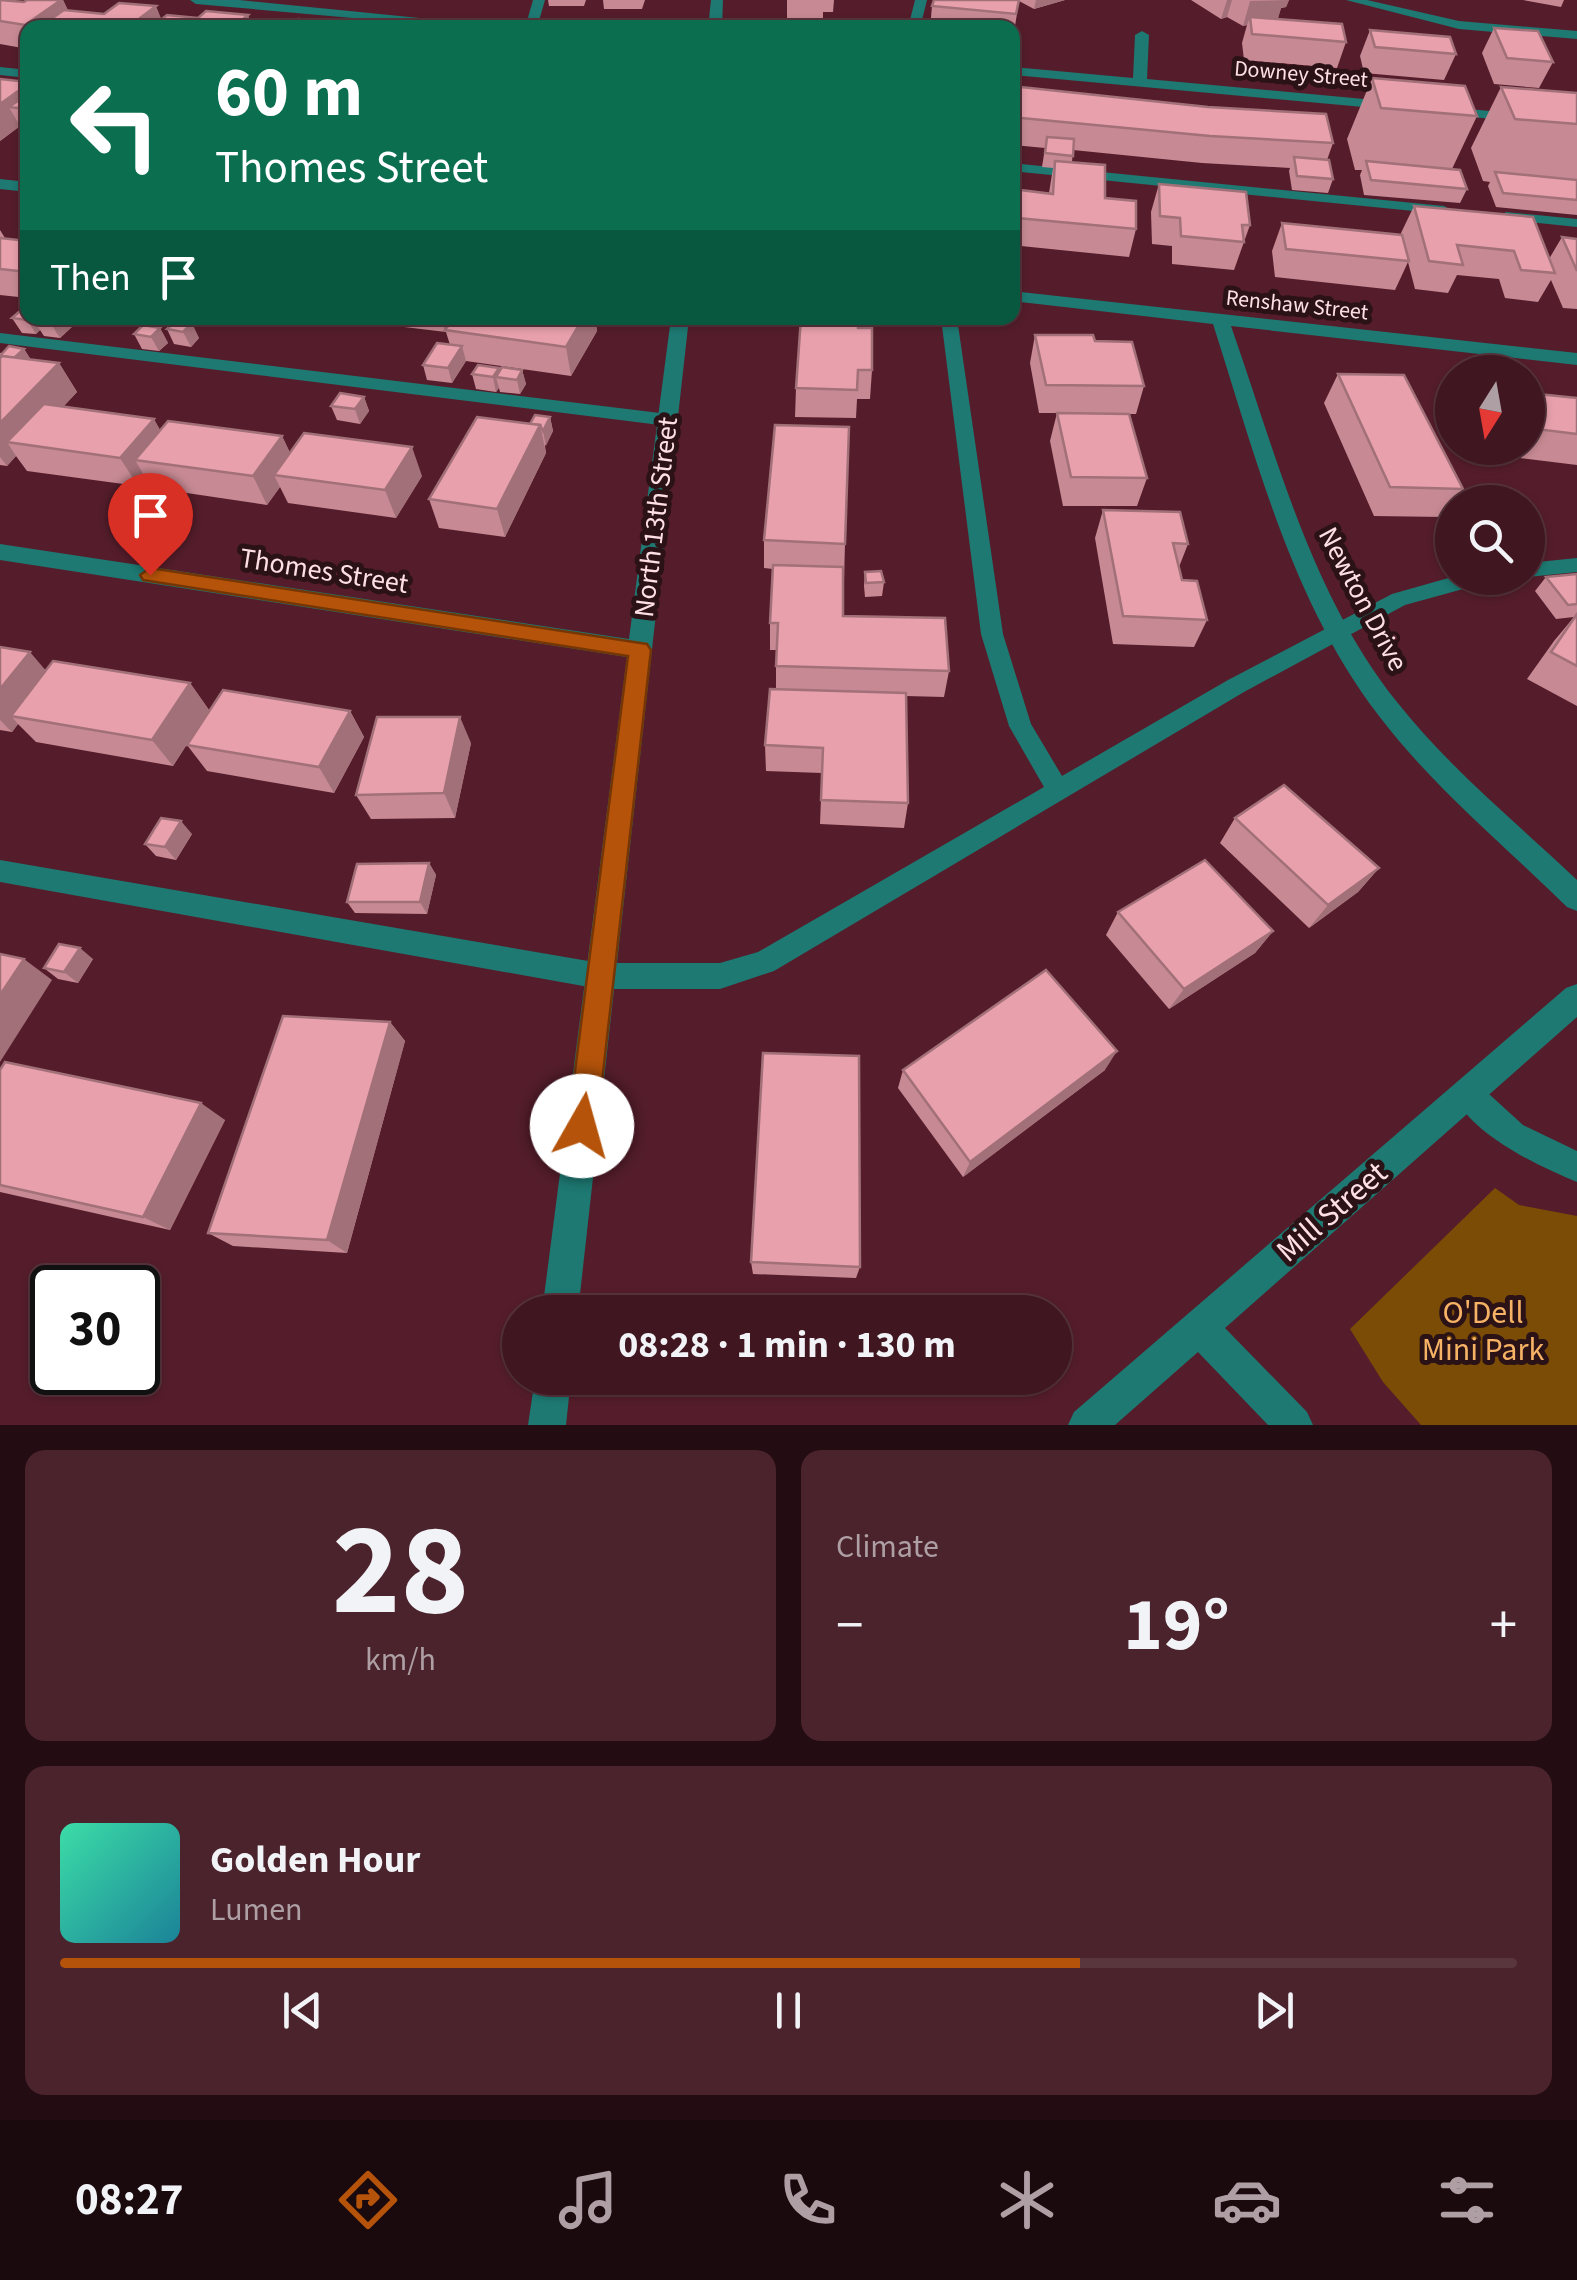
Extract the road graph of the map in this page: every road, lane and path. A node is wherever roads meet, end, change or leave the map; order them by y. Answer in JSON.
{"nodes":[{"id":1,"x":196,"y":0,"type":"edge"},
{"id":2,"x":1352,"y":0,"type":"edge"},
{"id":3,"x":302,"y":4,"type":"edge"},
{"id":4,"x":443,"y":20,"type":"edge"},
{"id":5,"x":1142,"y":35,"type":"dead end"},
{"id":6,"x":1577,"y":35,"type":"edge"},
{"id":7,"x":1020,"y":72,"type":"edge"},
{"id":8,"x":1140,"y":82,"type":"junction"},
{"id":9,"x":1418,"y":108,"type":"edge"},
{"id":10,"x":1438,"y":110,"type":"edge"},
{"id":11,"x":1577,"y":123,"type":"edge"},
{"id":12,"x":1020,"y":168,"type":"edge"},
{"id":13,"x":1452,"y":211,"type":"edge"},
{"id":14,"x":1488,"y":214,"type":"edge"},
{"id":15,"x":1577,"y":223,"type":"edge"},
{"id":16,"x":1020,"y":297,"type":"edge"},
{"id":17,"x":1220,"y":319,"type":"junction"},
{"id":18,"x":679,"y":325,"type":"edge"},
{"id":19,"x":950,"y":325,"type":"edge"},
{"id":20,"x":0,"y":338,"type":"edge"},
{"id":21,"x":1577,"y":359,"type":"edge"},
{"id":22,"x":668,"y":420,"type":"junction"},
{"id":23,"x":0,"y":552,"type":"edge"},
{"id":24,"x":1577,"y":565,"type":"edge"},
{"id":25,"x":1545,"y":568,"type":"edge"},
{"id":26,"x":1435,"y":589,"type":"edge"},
{"id":27,"x":1339,"y":631,"type":"junction"},
{"id":28,"x":640,"y":650,"type":"junction"},
{"id":29,"x":1058,"y":790,"type":"junction"},
{"id":30,"x":0,"y":871,"type":"edge"},
{"id":31,"x":1577,"y":898,"type":"edge"},
{"id":32,"x":600,"y":976,"type":"junction"},
{"id":33,"x":1577,"y":998,"type":"edge"},
{"id":34,"x":1468,"y":1094,"type":"junction"},
{"id":35,"x":1577,"y":1167,"type":"edge"},
{"id":36,"x":562,"y":1295,"type":"edge"},
{"id":37,"x":1199,"y":1327,"type":"junction"},
{"id":38,"x":550,"y":1395,"type":"edge"},
{"id":39,"x":547,"y":1425,"type":"edge"},
{"id":40,"x":1087,"y":1425,"type":"edge"},
{"id":41,"x":1294,"y":1425,"type":"edge"}],
"edges":[{"from":1,"to":3,"type":"street"},
{"from":2,"to":6,"type":"lane"},
{"from":3,"to":4,"type":"street"},
{"from":5,"to":8,"type":"street"},
{"from":7,"to":8,"type":"street","name":"Downey Street"},
{"from":8,"to":9,"type":"street","name":"Downey Street"},
{"from":10,"to":11,"type":"street"},
{"from":12,"to":13,"type":"lane"},
{"from":14,"to":15,"type":"lane"},
{"from":16,"to":17,"type":"street","name":"Renshaw Street"},
{"from":17,"to":21,"type":"street","name":"Renshaw Street"},
{"from":17,"to":27,"type":"street","name":"Newton Drive"},
{"from":18,"to":22,"type":"street","name":"North 13th Street"},
{"from":19,"to":29,"type":"lane"},
{"from":20,"to":22,"type":"lane"},
{"from":22,"to":28,"type":"street","name":"North 13th Street"},
{"from":23,"to":28,"type":"street","name":"Thomes Street"},
{"from":24,"to":25,"type":"lane"},
{"from":26,"to":27,"type":"lane"},
{"from":27,"to":29,"type":"lane"},
{"from":27,"to":31,"type":"street","name":"Newton Drive"},
{"from":28,"to":32,"type":"street","name":"North 13th Street"},
{"from":29,"to":32,"type":"lane"},
{"from":30,"to":32,"type":"lane"},
{"from":32,"to":36,"type":"street","name":"North 13th Street"},
{"from":33,"to":34,"type":"street","name":"Mill Street"},
{"from":34,"to":35,"type":"lane"},
{"from":34,"to":37,"type":"street","name":"Mill Street"},
{"from":37,"to":40,"type":"street","name":"Mill Street"},
{"from":37,"to":41,"type":"street"},
{"from":38,"to":39,"type":"street"}]}
